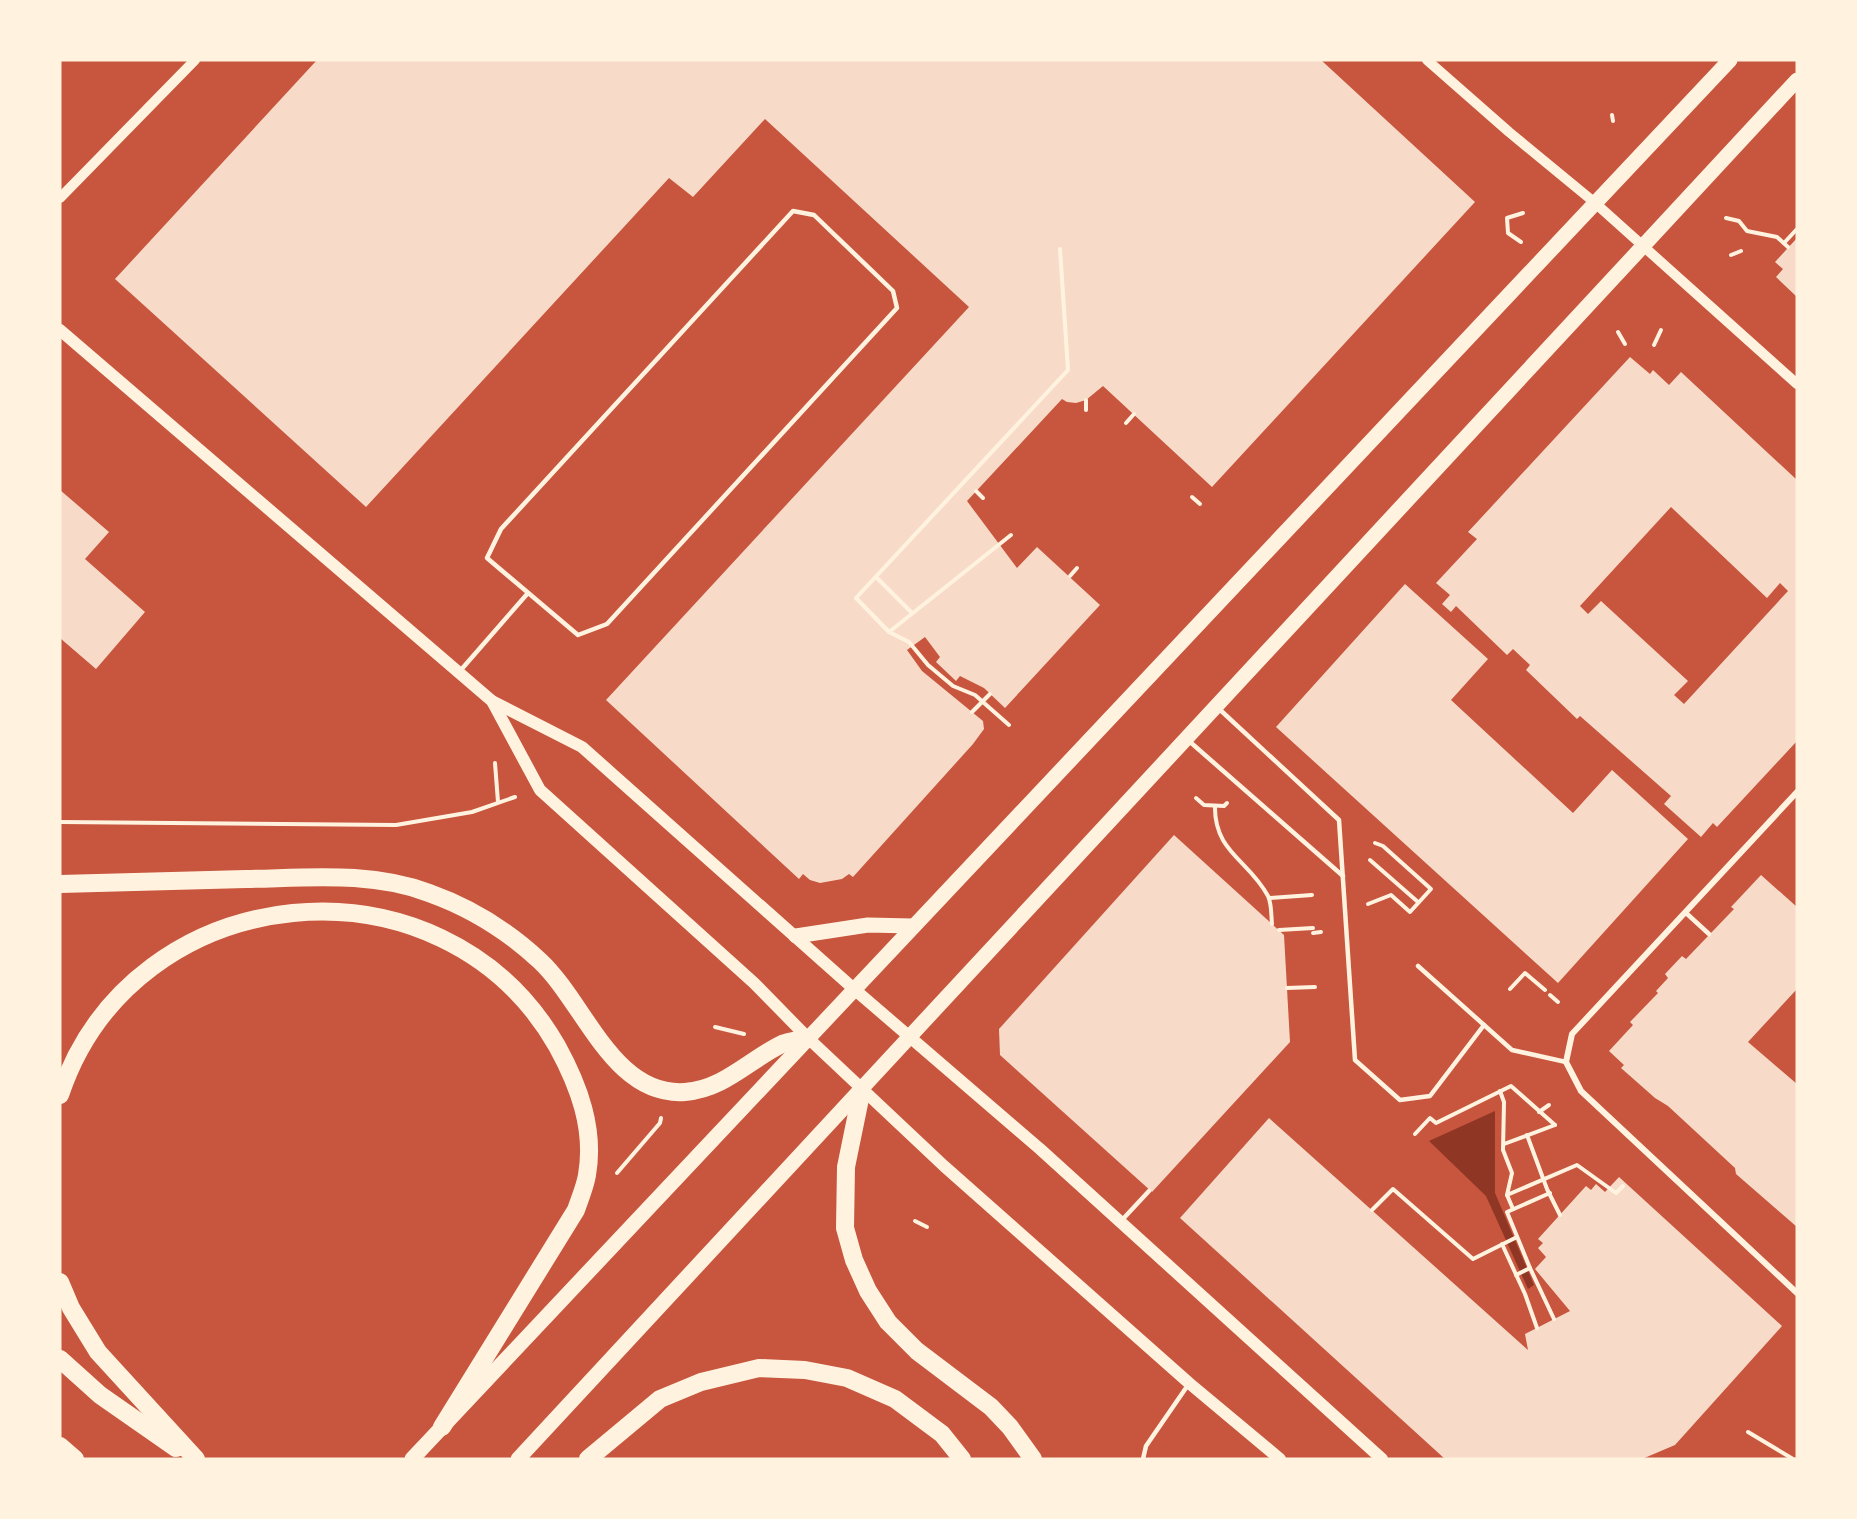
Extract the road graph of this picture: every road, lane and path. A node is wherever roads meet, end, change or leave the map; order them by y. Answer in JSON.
{"nodes":[{"id":1,"x":195,"y":60,"type":"edge"},
{"id":2,"x":1427,"y":60,"type":"edge"},
{"id":3,"x":1730,"y":60,"type":"edge"},
{"id":4,"x":1797,"y":80,"type":"edge"},
{"id":5,"x":1612,"y":115,"type":"dead end"},
{"id":6,"x":1612,"y":121,"type":"dead end"},
{"id":7,"x":60,"y":198,"type":"edge"},
{"id":8,"x":1594,"y":202,"type":"junction"},
{"id":9,"x":1523,"y":213,"type":"dead end"},
{"id":10,"x":1726,"y":218,"type":"dead end"},
{"id":11,"x":1797,"y":228,"type":"edge"},
{"id":12,"x":1521,"y":242,"type":"dead end"},
{"id":13,"x":1784,"y":243,"type":"junction"},
{"id":14,"x":1643,"y":246,"type":"junction"},
{"id":15,"x":1788,"y":247,"type":"dead end"},
{"id":16,"x":1060,"y":249,"type":"dead end"},
{"id":17,"x":1741,"y":251,"type":"dead end"},
{"id":18,"x":1731,"y":255,"type":"dead end"},
{"id":19,"x":60,"y":330,"type":"edge"},
{"id":20,"x":1661,"y":330,"type":"dead end"},
{"id":21,"x":1618,"y":332,"type":"dead end"},
{"id":22,"x":1625,"y":344,"type":"dead end"},
{"id":23,"x":1654,"y":345,"type":"dead end"},
{"id":24,"x":1797,"y":384,"type":"edge"},
{"id":25,"x":1086,"y":400,"type":"dead end"},
{"id":26,"x":1086,"y":411,"type":"dead end"},
{"id":27,"x":1134,"y":414,"type":"dead end"},
{"id":28,"x":1126,"y":423,"type":"dead end"},
{"id":29,"x":976,"y":491,"type":"dead end"},
{"id":30,"x":1192,"y":497,"type":"dead end"},
{"id":31,"x":983,"y":498,"type":"dead end"},
{"id":32,"x":1200,"y":504,"type":"dead end"},
{"id":33,"x":1011,"y":535,"type":"dead end"},
{"id":34,"x":1077,"y":568,"type":"dead end"},
{"id":35,"x":1070,"y":576,"type":"dead end"},
{"id":36,"x":876,"y":577,"type":"junction"},
{"id":37,"x":528,"y":593,"type":"junction"},
{"id":38,"x":912,"y":613,"type":"junction"},
{"id":39,"x":889,"y":632,"type":"junction"},
{"id":40,"x":458,"y":673,"type":"junction"},
{"id":41,"x":990,"y":694,"type":"dead end"},
{"id":42,"x":492,"y":701,"type":"junction"},
{"id":43,"x":983,"y":701,"type":"junction"},
{"id":44,"x":1216,"y":706,"type":"junction"},
{"id":45,"x":972,"y":712,"type":"dead end"},
{"id":46,"x":1009,"y":725,"type":"dead end"},
{"id":47,"x":1186,"y":739,"type":"junction"},
{"id":48,"x":1797,"y":792,"type":"edge"},
{"id":49,"x":1196,"y":798,"type":"dead end"},
{"id":50,"x":1230,"y":801,"type":"dead end"},
{"id":51,"x":498,"y":802,"type":"dead end"},
{"id":52,"x":1215,"y":806,"type":"junction"},
{"id":53,"x":60,"y":822,"type":"edge"},
{"id":54,"x":1375,"y":843,"type":"dead end"},
{"id":55,"x":1370,"y":860,"type":"dead end"},
{"id":56,"x":1343,"y":876,"type":"junction"},
{"id":57,"x":60,"y":884,"type":"edge"},
{"id":58,"x":1312,"y":895,"type":"dead end"},
{"id":59,"x":1269,"y":898,"type":"junction"},
{"id":60,"x":1418,"y":902,"type":"junction"},
{"id":61,"x":1368,"y":904,"type":"dead end"},
{"id":62,"x":1685,"y":912,"type":"junction"},
{"id":63,"x":1272,"y":924,"type":"dead end"},
{"id":64,"x":912,"y":926,"type":"junction"},
{"id":65,"x":1279,"y":930,"type":"dead end"},
{"id":66,"x":1321,"y":932,"type":"dead end"},
{"id":67,"x":1709,"y":934,"type":"dead end"},
{"id":68,"x":796,"y":936,"type":"junction"},
{"id":69,"x":1418,"y":966,"type":"dead end"},
{"id":70,"x":1315,"y":987,"type":"dead end"},
{"id":71,"x":1287,"y":988,"type":"dead end"},
{"id":72,"x":854,"y":989,"type":"junction"},
{"id":73,"x":1510,"y":989,"type":"dead end"},
{"id":74,"x":1545,"y":990,"type":"dead end"},
{"id":75,"x":1550,"y":995,"type":"dead end"},
{"id":76,"x":1558,"y":1002,"type":"dead end"},
{"id":77,"x":1484,"y":1025,"type":"junction"},
{"id":78,"x":910,"y":1036,"type":"junction"},
{"id":79,"x":808,"y":1038,"type":"junction"},
{"id":80,"x":1566,"y":1062,"type":"junction"},
{"id":81,"x":862,"y":1089,"type":"junction"},
{"id":82,"x":1500,"y":1091,"type":"junction"},
{"id":83,"x":60,"y":1095,"type":"edge"},
{"id":84,"x":1549,"y":1105,"type":"dead end"},
{"id":85,"x":1539,"y":1112,"type":"junction"},
{"id":86,"x":660,"y":1123,"type":"dead end"},
{"id":87,"x":1415,"y":1134,"type":"dead end"},
{"id":88,"x":1527,"y":1135,"type":"junction"},
{"id":89,"x":1504,"y":1144,"type":"junction"},
{"id":90,"x":613,"y":1177,"type":"dead end"},
{"id":91,"x":1544,"y":1179,"type":"junction"},
{"id":92,"x":1623,"y":1186,"type":"dead end"},
{"id":93,"x":1149,"y":1191,"type":"dead end"},
{"id":94,"x":1550,"y":1193,"type":"junction"},
{"id":95,"x":1507,"y":1195,"type":"junction"},
{"id":96,"x":1513,"y":1209,"type":"junction"},
{"id":97,"x":1372,"y":1210,"type":"dead end"},
{"id":98,"x":1560,"y":1215,"type":"dead end"},
{"id":99,"x":915,"y":1221,"type":"dead end"},
{"id":100,"x":1120,"y":1222,"type":"junction"},
{"id":101,"x":927,"y":1227,"type":"dead end"},
{"id":102,"x":1517,"y":1237,"type":"junction"},
{"id":103,"x":1502,"y":1244,"type":"junction"},
{"id":104,"x":1530,"y":1268,"type":"junction"},
{"id":105,"x":1516,"y":1275,"type":"junction"},
{"id":106,"x":60,"y":1282,"type":"edge"},
{"id":107,"x":1797,"y":1293,"type":"edge"},
{"id":108,"x":1554,"y":1319,"type":"dead end"},
{"id":109,"x":1537,"y":1328,"type":"dead end"},
{"id":110,"x":60,"y":1359,"type":"edge"},
{"id":111,"x":1190,"y":1383,"type":"junction"},
{"id":112,"x":442,"y":1427,"type":"junction"},
{"id":113,"x":1748,"y":1432,"type":"dead end"},
{"id":114,"x":60,"y":1446,"type":"edge"},
{"id":115,"x":75,"y":1459,"type":"edge"},
{"id":116,"x":194,"y":1459,"type":"edge"},
{"id":117,"x":412,"y":1459,"type":"edge"},
{"id":118,"x":518,"y":1459,"type":"edge"},
{"id":119,"x":588,"y":1459,"type":"edge"},
{"id":120,"x":962,"y":1459,"type":"edge"},
{"id":121,"x":1033,"y":1459,"type":"edge"},
{"id":122,"x":1143,"y":1459,"type":"edge"},
{"id":123,"x":1280,"y":1459,"type":"edge"},
{"id":124,"x":1382,"y":1459,"type":"edge"},
{"id":125,"x":1793,"y":1459,"type":"edge"}],
"edges":[{"from":1,"to":7,"type":"street"},
{"from":2,"to":8,"type":"street"},
{"from":3,"to":8,"type":"main road"},
{"from":4,"to":14,"type":"main road"},
{"from":5,"to":6,"type":"path"},
{"from":8,"to":14,"type":"street"},
{"from":8,"to":64,"type":"main road"},
{"from":9,"to":12,"type":"path"},
{"from":10,"to":13,"type":"path"},
{"from":11,"to":13,"type":"path"},
{"from":13,"to":15,"type":"path"},
{"from":14,"to":24,"type":"street"},
{"from":14,"to":44,"type":"main road"},
{"from":16,"to":36,"type":"path"},
{"from":17,"to":18,"type":"path"},
{"from":19,"to":40,"type":"main road"},
{"from":20,"to":23,"type":"path"},
{"from":21,"to":22,"type":"path"},
{"from":25,"to":26,"type":"path"},
{"from":27,"to":28,"type":"path"},
{"from":29,"to":31,"type":"path"},
{"from":30,"to":32,"type":"path"},
{"from":33,"to":38,"type":"path"},
{"from":34,"to":35,"type":"path"},
{"from":36,"to":38,"type":"path"},
{"from":36,"to":39,"type":"path"},
{"from":37,"to":37,"type":"lane"},
{"from":37,"to":40,"type":"lane"},
{"from":38,"to":39,"type":"path"},
{"from":39,"to":43,"type":"path"},
{"from":40,"to":42,"type":"main road"},
{"from":41,"to":43,"type":"path"},
{"from":42,"to":68,"type":"main road"},
{"from":42,"to":79,"type":"main road"},
{"from":43,"to":45,"type":"path"},
{"from":43,"to":46,"type":"path"},
{"from":44,"to":47,"type":"main road"},
{"from":44,"to":56,"type":"lane"},
{"from":47,"to":56,"type":"lane"},
{"from":47,"to":78,"type":"main road"},
{"from":48,"to":62,"type":"street"},
{"from":49,"to":52,"type":"path"},
{"from":50,"to":52,"type":"path"},
{"from":51,"to":53,"type":"path"},
{"from":52,"to":59,"type":"path"},
{"from":54,"to":60,"type":"path"},
{"from":55,"to":60,"type":"path"},
{"from":56,"to":77,"type":"lane"},
{"from":57,"to":79,"type":"highway"},
{"from":58,"to":59,"type":"path"},
{"from":59,"to":63,"type":"path"},
{"from":60,"to":61,"type":"path"},
{"from":62,"to":67,"type":"lane"},
{"from":62,"to":80,"type":"street"},
{"from":64,"to":68,"type":"main road"},
{"from":64,"to":72,"type":"main road"},
{"from":65,"to":66,"type":"path"},
{"from":68,"to":72,"type":"main road"},
{"from":69,"to":77,"type":"lane"},
{"from":70,"to":71,"type":"path"},
{"from":72,"to":78,"type":"main road"},
{"from":72,"to":79,"type":"main road"},
{"from":73,"to":74,"type":"path"},
{"from":75,"to":76,"type":"path"},
{"from":77,"to":80,"type":"lane"},
{"from":78,"to":81,"type":"main road"},
{"from":78,"to":100,"type":"main road"},
{"from":79,"to":81,"type":"main road"},
{"from":79,"to":112,"type":"main road"},
{"from":80,"to":107,"type":"street"},
{"from":81,"to":111,"type":"main road"},
{"from":81,"to":118,"type":"main road"},
{"from":81,"to":121,"type":"highway"},
{"from":82,"to":85,"type":"path"},
{"from":82,"to":87,"type":"path"},
{"from":82,"to":89,"type":"path"},
{"from":83,"to":112,"type":"highway"},
{"from":84,"to":85,"type":"path"},
{"from":85,"to":88,"type":"path"},
{"from":86,"to":90,"type":"path"},
{"from":88,"to":89,"type":"path"},
{"from":88,"to":91,"type":"path"},
{"from":89,"to":95,"type":"path"},
{"from":91,"to":92,"type":"path"},
{"from":91,"to":94,"type":"path"},
{"from":91,"to":95,"type":"path"},
{"from":93,"to":100,"type":"lane"},
{"from":94,"to":96,"type":"path"},
{"from":94,"to":98,"type":"path"},
{"from":95,"to":96,"type":"path"},
{"from":96,"to":102,"type":"path"},
{"from":97,"to":103,"type":"path"},
{"from":99,"to":101,"type":"path"},
{"from":100,"to":124,"type":"main road"},
{"from":102,"to":103,"type":"path"},
{"from":102,"to":104,"type":"path"},
{"from":103,"to":105,"type":"path"},
{"from":104,"to":105,"type":"path"},
{"from":104,"to":108,"type":"path"},
{"from":105,"to":109,"type":"path"},
{"from":106,"to":116,"type":"highway"},
{"from":110,"to":116,"type":"highway"},
{"from":111,"to":122,"type":"lane"},
{"from":111,"to":123,"type":"main road"},
{"from":112,"to":117,"type":"main road"},
{"from":113,"to":125,"type":"path"},
{"from":114,"to":115,"type":"highway"},
{"from":119,"to":120,"type":"highway"}]}
